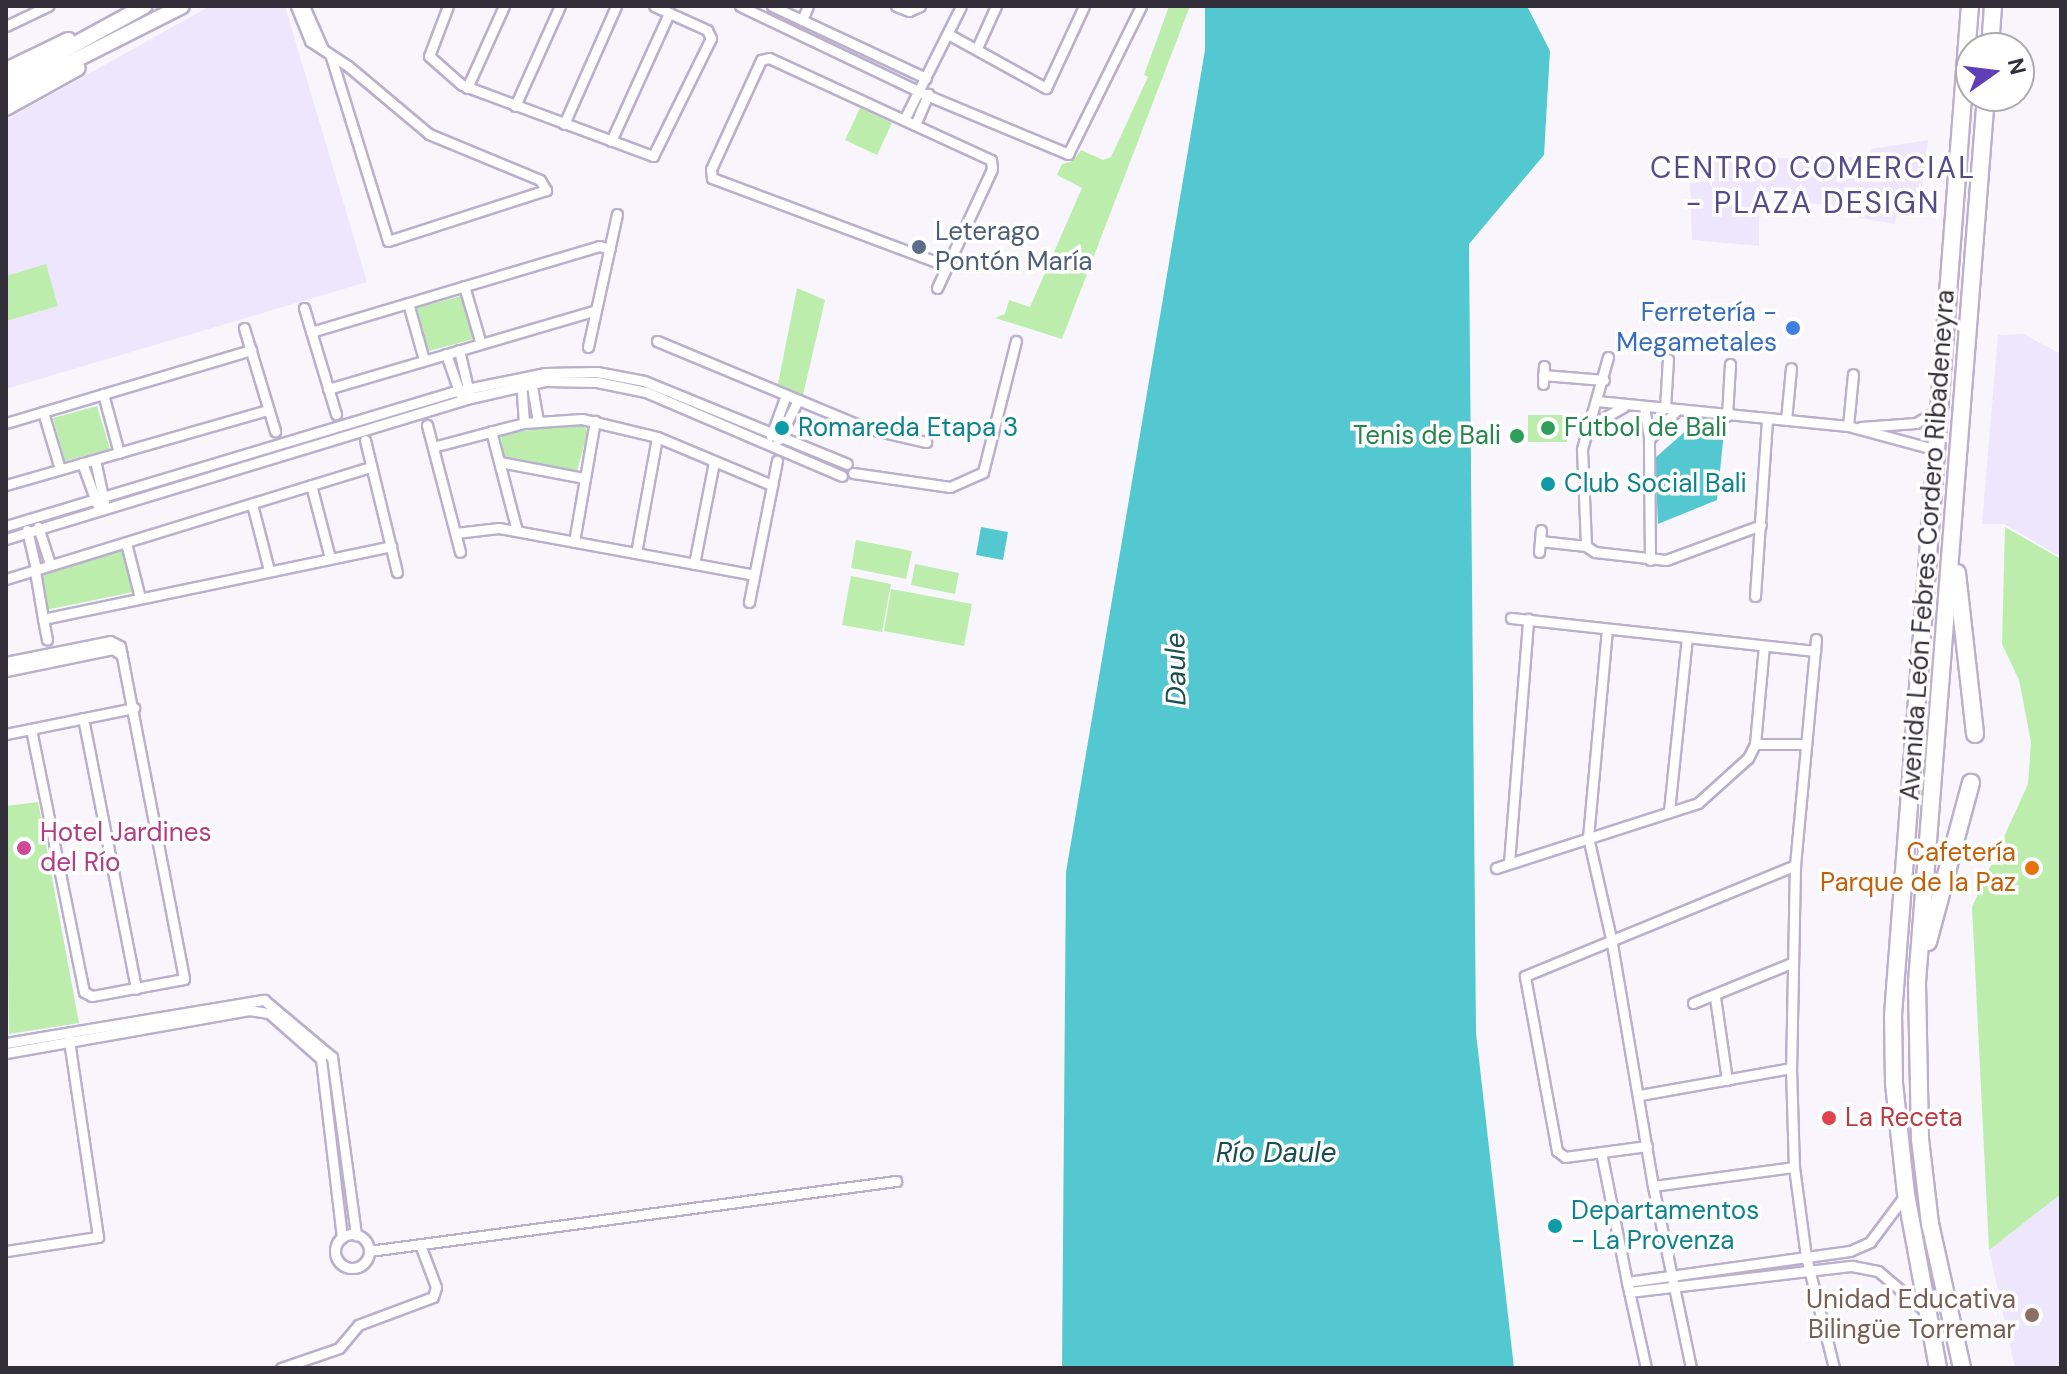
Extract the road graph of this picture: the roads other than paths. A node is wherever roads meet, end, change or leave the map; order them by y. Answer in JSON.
{"nodes":[{"id":1,"x":48,"y":6,"type":"edge"},
{"id":2,"x":182,"y":6,"type":"edge"},
{"id":3,"x":296,"y":6,"type":"edge"},
{"id":4,"x":304,"y":6,"type":"edge"},
{"id":5,"x":448,"y":6,"type":"edge"},
{"id":6,"x":504,"y":6,"type":"edge"},
{"id":7,"x":560,"y":6,"type":"edge"},
{"id":8,"x":616,"y":6,"type":"edge"},
{"id":9,"x":654,"y":6,"type":"edge"},
{"id":10,"x":740,"y":6,"type":"edge"},
{"id":11,"x":772,"y":6,"type":"edge"},
{"id":12,"x":808,"y":6,"type":"edge"},
{"id":13,"x":896,"y":6,"type":"edge"},
{"id":14,"x":920,"y":6,"type":"edge"},
{"id":15,"x":961,"y":6,"type":"edge"},
{"id":16,"x":996,"y":6,"type":"edge"},
{"id":17,"x":1084,"y":6,"type":"edge"},
{"id":18,"x":1141,"y":6,"type":"edge"},
{"id":19,"x":1970,"y":6,"type":"edge"},
{"id":20,"x":1993,"y":6,"type":"edge"},
{"id":21,"x":143,"y":7,"type":"edge"},
{"id":22,"x":669,"y":13,"type":"junction"},
{"id":23,"x":802,"y":20,"type":"junction"},
{"id":24,"x":6,"y":26,"type":"edge"},
{"id":25,"x":1991,"y":32,"type":"edge"},
{"id":26,"x":948,"y":34,"type":"junction"},
{"id":27,"x":128,"y":35,"type":"junction"},
{"id":28,"x":977,"y":48,"type":"junction"},
{"id":29,"x":328,"y":54,"type":"junction"},
{"id":30,"x":6,"y":70,"type":"edge"},
{"id":31,"x":926,"y":78,"type":"junction"},
{"id":32,"x":6,"y":82,"type":"edge"},
{"id":33,"x":467,"y":88,"type":"junction"},
{"id":34,"x":924,"y":94,"type":"junction"},
{"id":35,"x":6,"y":95,"type":"edge"},
{"id":36,"x":515,"y":106,"type":"junction"},
{"id":37,"x":6,"y":108,"type":"edge"},
{"id":38,"x":1985,"y":112,"type":"edge"},
{"id":39,"x":904,"y":120,"type":"junction"},
{"id":40,"x":564,"y":124,"type":"junction"},
{"id":41,"x":915,"y":125,"type":"junction"},
{"id":42,"x":611,"y":141,"type":"junction"},
{"id":43,"x":617,"y":214,"type":"dead end"},
{"id":44,"x":610,"y":249,"type":"junction"},
{"id":45,"x":945,"y":265,"type":"junction"},
{"id":46,"x":464,"y":286,"type":"junction"},
{"id":47,"x":937,"y":288,"type":"dead end"},
{"id":48,"x":408,"y":303,"type":"junction"},
{"id":49,"x":304,"y":308,"type":"dead end"},
{"id":50,"x":596,"y":310,"type":"junction"},
{"id":51,"x":244,"y":328,"type":"dead end"},
{"id":52,"x":311,"y":332,"type":"junction"},
{"id":53,"x":657,"y":341,"type":"dead end"},
{"id":54,"x":1016,"y":341,"type":"dead end"},
{"id":55,"x":481,"y":344,"type":"junction"},
{"id":56,"x":588,"y":347,"type":"dead end"},
{"id":57,"x":251,"y":350,"type":"junction"},
{"id":58,"x":459,"y":350,"type":"junction"},
{"id":59,"x":446,"y":354,"type":"junction"},
{"id":60,"x":1608,"y":357,"type":"dead end"},
{"id":61,"x":1668,"y":359,"type":"dead end"},
{"id":62,"x":424,"y":360,"type":"junction"},
{"id":63,"x":1730,"y":364,"type":"dead end"},
{"id":64,"x":1791,"y":368,"type":"dead end"},
{"id":65,"x":525,"y":374,"type":"junction"},
{"id":66,"x":1853,"y":374,"type":"dead end"},
{"id":67,"x":1544,"y":375,"type":"dead end"},
{"id":68,"x":1604,"y":380,"type":"junction"},
{"id":69,"x":533,"y":383,"type":"junction"},
{"id":70,"x":518,"y":385,"type":"junction"},
{"id":71,"x":328,"y":389,"type":"junction"},
{"id":72,"x":457,"y":391,"type":"junction"},
{"id":73,"x":103,"y":394,"type":"junction"},
{"id":74,"x":468,"y":394,"type":"junction"},
{"id":75,"x":786,"y":395,"type":"junction"},
{"id":76,"x":798,"y":400,"type":"junction"},
{"id":77,"x":1597,"y":401,"type":"junction"},
{"id":78,"x":1624,"y":406,"type":"junction"},
{"id":79,"x":1644,"y":406,"type":"junction"},
{"id":80,"x":1665,"y":408,"type":"junction"},
{"id":81,"x":268,"y":410,"type":"junction"},
{"id":82,"x":1677,"y":410,"type":"junction"},
{"id":83,"x":1937,"y":411,"type":"junction"},
{"id":84,"x":43,"y":412,"type":"junction"},
{"id":85,"x":336,"y":414,"type":"dead end"},
{"id":86,"x":1727,"y":416,"type":"junction"},
{"id":87,"x":1767,"y":418,"type":"junction"},
{"id":88,"x":1786,"y":420,"type":"junction"},
{"id":89,"x":538,"y":421,"type":"junction"},
{"id":90,"x":595,"y":421,"type":"junction"},
{"id":91,"x":6,"y":423,"type":"edge"},
{"id":92,"x":524,"y":423,"type":"junction"},
{"id":93,"x":427,"y":425,"type":"dead end"},
{"id":94,"x":1590,"y":426,"type":"junction"},
{"id":95,"x":1853,"y":426,"type":"junction"},
{"id":96,"x":275,"y":431,"type":"dead end"},
{"id":97,"x":491,"y":431,"type":"junction"},
{"id":98,"x":771,"y":433,"type":"junction"},
{"id":99,"x":657,"y":437,"type":"junction"},
{"id":100,"x":782,"y":437,"type":"junction"},
{"id":101,"x":1649,"y":439,"type":"junction"},
{"id":102,"x":365,"y":440,"type":"dead end"},
{"id":103,"x":926,"y":442,"type":"dead end"},
{"id":104,"x":772,"y":444,"type":"junction"},
{"id":105,"x":433,"y":447,"type":"junction"},
{"id":106,"x":1934,"y":449,"type":"junction"},
{"id":107,"x":119,"y":453,"type":"junction"},
{"id":108,"x":95,"y":460,"type":"junction"},
{"id":109,"x":777,"y":461,"type":"dead end"},
{"id":110,"x":500,"y":462,"type":"junction"},
{"id":111,"x":714,"y":462,"type":"junction"},
{"id":112,"x":82,"y":463,"type":"junction"},
{"id":113,"x":371,"y":467,"type":"junction"},
{"id":114,"x":850,"y":468,"type":"junction"},
{"id":115,"x":60,"y":469,"type":"junction"},
{"id":116,"x":584,"y":478,"type":"junction"},
{"id":117,"x":6,"y":485,"type":"edge"},
{"id":118,"x":311,"y":485,"type":"junction"},
{"id":119,"x":772,"y":485,"type":"junction"},
{"id":120,"x":105,"y":497,"type":"junction"},
{"id":121,"x":93,"y":501,"type":"junction"},
{"id":122,"x":252,"y":504,"type":"junction"},
{"id":123,"x":103,"y":509,"type":"junction"},
{"id":124,"x":30,"y":519,"type":"junction"},
{"id":125,"x":1761,"y":525,"type":"junction"},
{"id":126,"x":6,"y":526,"type":"edge"},
{"id":127,"x":40,"y":529,"type":"junction"},
{"id":128,"x":1541,"y":530,"type":"dead end"},
{"id":129,"x":517,"y":531,"type":"junction"},
{"id":130,"x":26,"y":533,"type":"junction"},
{"id":131,"x":456,"y":533,"type":"junction"},
{"id":132,"x":1952,"y":533,"type":"junction"},
{"id":133,"x":6,"y":539,"type":"edge"},
{"id":134,"x":574,"y":542,"type":"junction"},
{"id":135,"x":126,"y":543,"type":"junction"},
{"id":136,"x":391,"y":546,"type":"junction"},
{"id":137,"x":1586,"y":546,"type":"junction"},
{"id":138,"x":460,"y":552,"type":"dead end"},
{"id":139,"x":636,"y":553,"type":"junction"},
{"id":140,"x":330,"y":558,"type":"junction"},
{"id":141,"x":1650,"y":560,"type":"junction"},
{"id":142,"x":694,"y":564,"type":"junction"},
{"id":143,"x":50,"y":565,"type":"junction"},
{"id":144,"x":36,"y":570,"type":"junction"},
{"id":145,"x":269,"y":570,"type":"junction"},
{"id":146,"x":397,"y":572,"type":"dead end"},
{"id":147,"x":754,"y":575,"type":"junction"},
{"id":148,"x":6,"y":579,"type":"edge"},
{"id":149,"x":1755,"y":596,"type":"dead end"},
{"id":150,"x":140,"y":598,"type":"junction"},
{"id":151,"x":749,"y":602,"type":"dead end"},
{"id":152,"x":1511,"y":618,"type":"dead end"},
{"id":153,"x":43,"y":619,"type":"junction"},
{"id":154,"x":1528,"y":619,"type":"junction"},
{"id":155,"x":1607,"y":629,"type":"junction"},
{"id":156,"x":1687,"y":637,"type":"junction"},
{"id":157,"x":1816,"y":639,"type":"dead end"},
{"id":158,"x":47,"y":640,"type":"dead end"},
{"id":159,"x":1764,"y":646,"type":"junction"},
{"id":160,"x":1815,"y":651,"type":"junction"},
{"id":161,"x":123,"y":656,"type":"junction"},
{"id":162,"x":6,"y":662,"type":"edge"},
{"id":163,"x":6,"y":671,"type":"edge"},
{"id":164,"x":134,"y":708,"type":"junction"},
{"id":165,"x":83,"y":718,"type":"junction"},
{"id":166,"x":31,"y":729,"type":"junction"},
{"id":167,"x":6,"y":734,"type":"edge"},
{"id":168,"x":1975,"y":734,"type":"dead end"},
{"id":169,"x":1755,"y":744,"type":"junction"},
{"id":170,"x":1806,"y":744,"type":"junction"},
{"id":171,"x":1971,"y":783,"type":"dead end"},
{"id":172,"x":1669,"y":811,"type":"junction"},
{"id":173,"x":1588,"y":837,"type":"junction"},
{"id":174,"x":1509,"y":863,"type":"junction"},
{"id":175,"x":1795,"y":865,"type":"junction"},
{"id":176,"x":1496,"y":868,"type":"dead end"},
{"id":177,"x":1611,"y":938,"type":"junction"},
{"id":178,"x":1789,"y":964,"type":"junction"},
{"id":179,"x":1917,"y":982,"type":"junction"},
{"id":180,"x":136,"y":989,"type":"junction"},
{"id":181,"x":1715,"y":997,"type":"junction"},
{"id":182,"x":1693,"y":1003,"type":"dead end"},
{"id":183,"x":68,"y":1038,"type":"junction"},
{"id":184,"x":6,"y":1043,"type":"edge"},
{"id":185,"x":6,"y":1053,"type":"edge"},
{"id":186,"x":1791,"y":1068,"type":"junction"},
{"id":187,"x":1727,"y":1080,"type":"junction"},
{"id":188,"x":1640,"y":1095,"type":"junction"},
{"id":189,"x":1647,"y":1146,"type":"junction"},
{"id":190,"x":1601,"y":1152,"type":"junction"},
{"id":191,"x":1794,"y":1167,"type":"junction"},
{"id":192,"x":896,"y":1181,"type":"dead end"},
{"id":193,"x":1653,"y":1186,"type":"junction"},
{"id":194,"x":1906,"y":1194,"type":"junction"},
{"id":195,"x":356,"y":1235,"type":"junction"},
{"id":196,"x":342,"y":1238,"type":"junction"},
{"id":197,"x":421,"y":1247,"type":"junction"},
{"id":198,"x":6,"y":1251,"type":"edge"},
{"id":199,"x":369,"y":1251,"type":"junction"},
{"id":200,"x":1806,"y":1257,"type":"junction"},
{"id":201,"x":1808,"y":1271,"type":"junction"},
{"id":202,"x":1670,"y":1281,"type":"junction"},
{"id":203,"x":1628,"y":1287,"type":"junction"},
{"id":204,"x":1924,"y":1310,"type":"junction"},
{"id":205,"x":281,"y":1368,"type":"edge"},
{"id":206,"x":1646,"y":1368,"type":"edge"},
{"id":207,"x":1691,"y":1368,"type":"edge"},
{"id":208,"x":1834,"y":1368,"type":"edge"},
{"id":209,"x":1938,"y":1368,"type":"edge"},
{"id":210,"x":1962,"y":1368,"type":"edge"}],
"edges":[{"from":1,"to":24,"type":"street"},
{"from":2,"to":27,"type":"main road"},
{"from":3,"to":29,"type":"street"},
{"from":4,"to":29,"type":"street"},
{"from":5,"to":33,"type":"street"},
{"from":6,"to":33,"type":"street"},
{"from":7,"to":36,"type":"street"},
{"from":8,"to":40,"type":"street"},
{"from":9,"to":22,"type":"street"},
{"from":10,"to":34,"type":"street"},
{"from":11,"to":23,"type":"street"},
{"from":12,"to":23,"type":"street"},
{"from":13,"to":14,"type":"street"},
{"from":15,"to":26,"type":"street"},
{"from":16,"to":28,"type":"street"},
{"from":17,"to":28,"type":"street"},
{"from":18,"to":34,"type":"street"},
{"from":19,"to":83,"type":"highway","name":"Avenida León Febres Cordero Ribadeneyra"},
{"from":20,"to":25,"type":"highway"},
{"from":21,"to":30,"type":"main road"},
{"from":21,"to":32,"type":"main road"},
{"from":22,"to":42,"type":"street"},
{"from":22,"to":42,"type":"street"},
{"from":23,"to":31,"type":"street"},
{"from":26,"to":28,"type":"street"},
{"from":26,"to":31,"type":"street"},
{"from":27,"to":35,"type":"main road"},
{"from":27,"to":37,"type":"main road"},
{"from":29,"to":29,"type":"street"},
{"from":31,"to":34,"type":"street"},
{"from":33,"to":36,"type":"street"},
{"from":34,"to":39,"type":"street"},
{"from":34,"to":41,"type":"street"},
{"from":36,"to":40,"type":"street"},
{"from":38,"to":132,"type":"highway","name":"Avenida León Febres Cordero Ribadeneyra"},
{"from":39,"to":41,"type":"street"},
{"from":39,"to":45,"type":"street"},
{"from":40,"to":42,"type":"street"},
{"from":41,"to":45,"type":"street"},
{"from":43,"to":44,"type":"street"},
{"from":44,"to":46,"type":"street"},
{"from":44,"to":50,"type":"street"},
{"from":45,"to":47,"type":"street"},
{"from":46,"to":48,"type":"street"},
{"from":46,"to":55,"type":"street"},
{"from":48,"to":52,"type":"street"},
{"from":48,"to":62,"type":"street"},
{"from":49,"to":52,"type":"street"},
{"from":50,"to":55,"type":"street"},
{"from":50,"to":56,"type":"street"},
{"from":51,"to":57,"type":"street"},
{"from":52,"to":71,"type":"street"},
{"from":53,"to":75,"type":"street"},
{"from":54,"to":114,"type":"street"},
{"from":55,"to":58,"type":"street"},
{"from":57,"to":73,"type":"street"},
{"from":57,"to":81,"type":"street"},
{"from":58,"to":59,"type":"street"},
{"from":58,"to":74,"type":"street"},
{"from":59,"to":62,"type":"street"},
{"from":59,"to":72,"type":"street"},
{"from":60,"to":68,"type":"street"},
{"from":61,"to":80,"type":"street"},
{"from":62,"to":71,"type":"street"},
{"from":63,"to":86,"type":"street"},
{"from":64,"to":88,"type":"street"},
{"from":65,"to":69,"type":"street"},
{"from":65,"to":70,"type":"street"},
{"from":65,"to":74,"type":"street"},
{"from":65,"to":98,"type":"street"},
{"from":66,"to":95,"type":"street"},
{"from":67,"to":68,"type":"street"},
{"from":68,"to":77,"type":"street"},
{"from":69,"to":70,"type":"street"},
{"from":69,"to":89,"type":"street"},
{"from":69,"to":104,"type":"street"},
{"from":70,"to":74,"type":"street"},
{"from":70,"to":92,"type":"street"},
{"from":71,"to":85,"type":"street"},
{"from":72,"to":74,"type":"street"},
{"from":72,"to":120,"type":"street"},
{"from":73,"to":84,"type":"street"},
{"from":73,"to":107,"type":"street"},
{"from":74,"to":123,"type":"street"},
{"from":75,"to":76,"type":"street"},
{"from":75,"to":98,"type":"street"},
{"from":76,"to":100,"type":"street"},
{"from":76,"to":103,"type":"street"},
{"from":77,"to":78,"type":"street"},
{"from":77,"to":94,"type":"street"},
{"from":78,"to":79,"type":"street"},
{"from":78,"to":94,"type":"street"},
{"from":79,"to":80,"type":"street"},
{"from":79,"to":101,"type":"street"},
{"from":80,"to":82,"type":"street"},
{"from":81,"to":96,"type":"street"},
{"from":81,"to":107,"type":"street"},
{"from":82,"to":86,"type":"street"},
{"from":82,"to":101,"type":"street"},
{"from":83,"to":95,"type":"street"},
{"from":83,"to":106,"type":"highway","name":"Avenida León Febres Cordero Ribadeneyra"},
{"from":84,"to":91,"type":"street"},
{"from":84,"to":115,"type":"street"},
{"from":86,"to":87,"type":"street"},
{"from":87,"to":88,"type":"street"},
{"from":87,"to":125,"type":"street"},
{"from":88,"to":95,"type":"street"},
{"from":89,"to":90,"type":"street"},
{"from":89,"to":92,"type":"street"},
{"from":90,"to":99,"type":"street"},
{"from":90,"to":116,"type":"street"},
{"from":92,"to":97,"type":"street"},
{"from":93,"to":105,"type":"street"},
{"from":94,"to":137,"type":"street"},
{"from":95,"to":106,"type":"street"},
{"from":97,"to":105,"type":"street"},
{"from":97,"to":110,"type":"street"},
{"from":98,"to":100,"type":"street"},
{"from":98,"to":104,"type":"street"},
{"from":99,"to":111,"type":"street"},
{"from":99,"to":139,"type":"street"},
{"from":100,"to":104,"type":"street"},
{"from":100,"to":114,"type":"street"},
{"from":101,"to":141,"type":"street"},
{"from":102,"to":113,"type":"street"},
{"from":104,"to":114,"type":"street"},
{"from":105,"to":131,"type":"street"},
{"from":106,"to":194,"type":"highway","name":"Avenida León Febres Cordero Ribadeneyra"},
{"from":107,"to":108,"type":"street"},
{"from":108,"to":112,"type":"street"},
{"from":108,"to":120,"type":"street"},
{"from":109,"to":119,"type":"street"},
{"from":110,"to":116,"type":"street"},
{"from":110,"to":129,"type":"street"},
{"from":111,"to":119,"type":"street"},
{"from":111,"to":142,"type":"street"},
{"from":112,"to":115,"type":"street"},
{"from":112,"to":121,"type":"street"},
{"from":113,"to":118,"type":"street"},
{"from":113,"to":136,"type":"street"},
{"from":115,"to":117,"type":"street"},
{"from":116,"to":134,"type":"street"},
{"from":118,"to":122,"type":"street"},
{"from":118,"to":140,"type":"street"},
{"from":119,"to":147,"type":"street"},
{"from":120,"to":121,"type":"street"},
{"from":120,"to":123,"type":"street"},
{"from":121,"to":123,"type":"street"},
{"from":121,"to":124,"type":"street"},
{"from":122,"to":135,"type":"street"},
{"from":122,"to":145,"type":"street"},
{"from":123,"to":127,"type":"street"},
{"from":124,"to":126,"type":"street"},
{"from":124,"to":127,"type":"street"},
{"from":124,"to":130,"type":"street"},
{"from":125,"to":141,"type":"street"},
{"from":125,"to":149,"type":"street"},
{"from":127,"to":130,"type":"street"},
{"from":127,"to":143,"type":"street"},
{"from":128,"to":137,"type":"street"},
{"from":129,"to":131,"type":"street"},
{"from":129,"to":134,"type":"street"},
{"from":130,"to":133,"type":"street"},
{"from":130,"to":144,"type":"street"},
{"from":131,"to":138,"type":"street"},
{"from":132,"to":168,"type":"highway"},
{"from":132,"to":179,"type":"highway","name":"Avenida León Febres Cordero Ribadeneyra"},
{"from":134,"to":139,"type":"street"},
{"from":135,"to":143,"type":"street"},
{"from":135,"to":150,"type":"street"},
{"from":136,"to":140,"type":"street"},
{"from":136,"to":146,"type":"street"},
{"from":137,"to":141,"type":"street"},
{"from":139,"to":142,"type":"street"},
{"from":140,"to":145,"type":"street"},
{"from":142,"to":147,"type":"street"},
{"from":143,"to":144,"type":"street"},
{"from":144,"to":148,"type":"street"},
{"from":144,"to":153,"type":"street"},
{"from":145,"to":150,"type":"street"},
{"from":147,"to":151,"type":"street"},
{"from":150,"to":153,"type":"street"},
{"from":152,"to":154,"type":"street"},
{"from":153,"to":158,"type":"street"},
{"from":154,"to":155,"type":"street"},
{"from":154,"to":174,"type":"street"},
{"from":155,"to":156,"type":"street"},
{"from":155,"to":173,"type":"street"},
{"from":156,"to":159,"type":"street"},
{"from":156,"to":172,"type":"street"},
{"from":157,"to":160,"type":"street"},
{"from":159,"to":160,"type":"street"},
{"from":159,"to":169,"type":"street"},
{"from":160,"to":170,"type":"street"},
{"from":161,"to":162,"type":"street"},
{"from":161,"to":163,"type":"street"},
{"from":161,"to":164,"type":"street"},
{"from":164,"to":165,"type":"street"},
{"from":164,"to":180,"type":"street"},
{"from":165,"to":166,"type":"street"},
{"from":165,"to":180,"type":"street"},
{"from":166,"to":167,"type":"street"},
{"from":166,"to":180,"type":"street"},
{"from":169,"to":170,"type":"street"},
{"from":169,"to":172,"type":"street"},
{"from":170,"to":175,"type":"street"},
{"from":171,"to":179,"type":"highway"},
{"from":172,"to":173,"type":"street"},
{"from":173,"to":174,"type":"street"},
{"from":173,"to":177,"type":"street"},
{"from":174,"to":176,"type":"street"},
{"from":175,"to":177,"type":"street"},
{"from":175,"to":178,"type":"street"},
{"from":177,"to":188,"type":"street"},
{"from":177,"to":190,"type":"street"},
{"from":178,"to":181,"type":"street"},
{"from":178,"to":186,"type":"street"},
{"from":179,"to":210,"type":"highway","name":"Avenida León Febres Cordero Ribadeneyra"},
{"from":181,"to":182,"type":"street"},
{"from":181,"to":187,"type":"street"},
{"from":183,"to":184,"type":"street"},
{"from":183,"to":185,"type":"street"},
{"from":183,"to":195,"type":"street"},
{"from":183,"to":196,"type":"street"},
{"from":183,"to":198,"type":"street"},
{"from":186,"to":187,"type":"street"},
{"from":186,"to":191,"type":"street"},
{"from":187,"to":188,"type":"street"},
{"from":188,"to":189,"type":"street"},
{"from":189,"to":190,"type":"street"},
{"from":189,"to":193,"type":"street"},
{"from":190,"to":203,"type":"street"},
{"from":191,"to":193,"type":"street"},
{"from":191,"to":200,"type":"street"},
{"from":192,"to":197,"type":"street"},
{"from":193,"to":202,"type":"street"},
{"from":194,"to":200,"type":"street"},
{"from":194,"to":204,"type":"highway","name":"Avenida León Febres Cordero Ribadeneyra"},
{"from":195,"to":196,"type":"street"},
{"from":195,"to":199,"type":"street"},
{"from":196,"to":199,"type":"street"},
{"from":197,"to":199,"type":"street"},
{"from":197,"to":205,"type":"street"},
{"from":200,"to":201,"type":"street"},
{"from":200,"to":202,"type":"street"},
{"from":201,"to":202,"type":"street"},
{"from":201,"to":204,"type":"street"},
{"from":201,"to":208,"type":"street"},
{"from":202,"to":203,"type":"street"},
{"from":202,"to":207,"type":"street"},
{"from":203,"to":206,"type":"street"},
{"from":204,"to":209,"type":"highway","name":"Avenida León Febres Cordero Ribadeneyra"}]}
